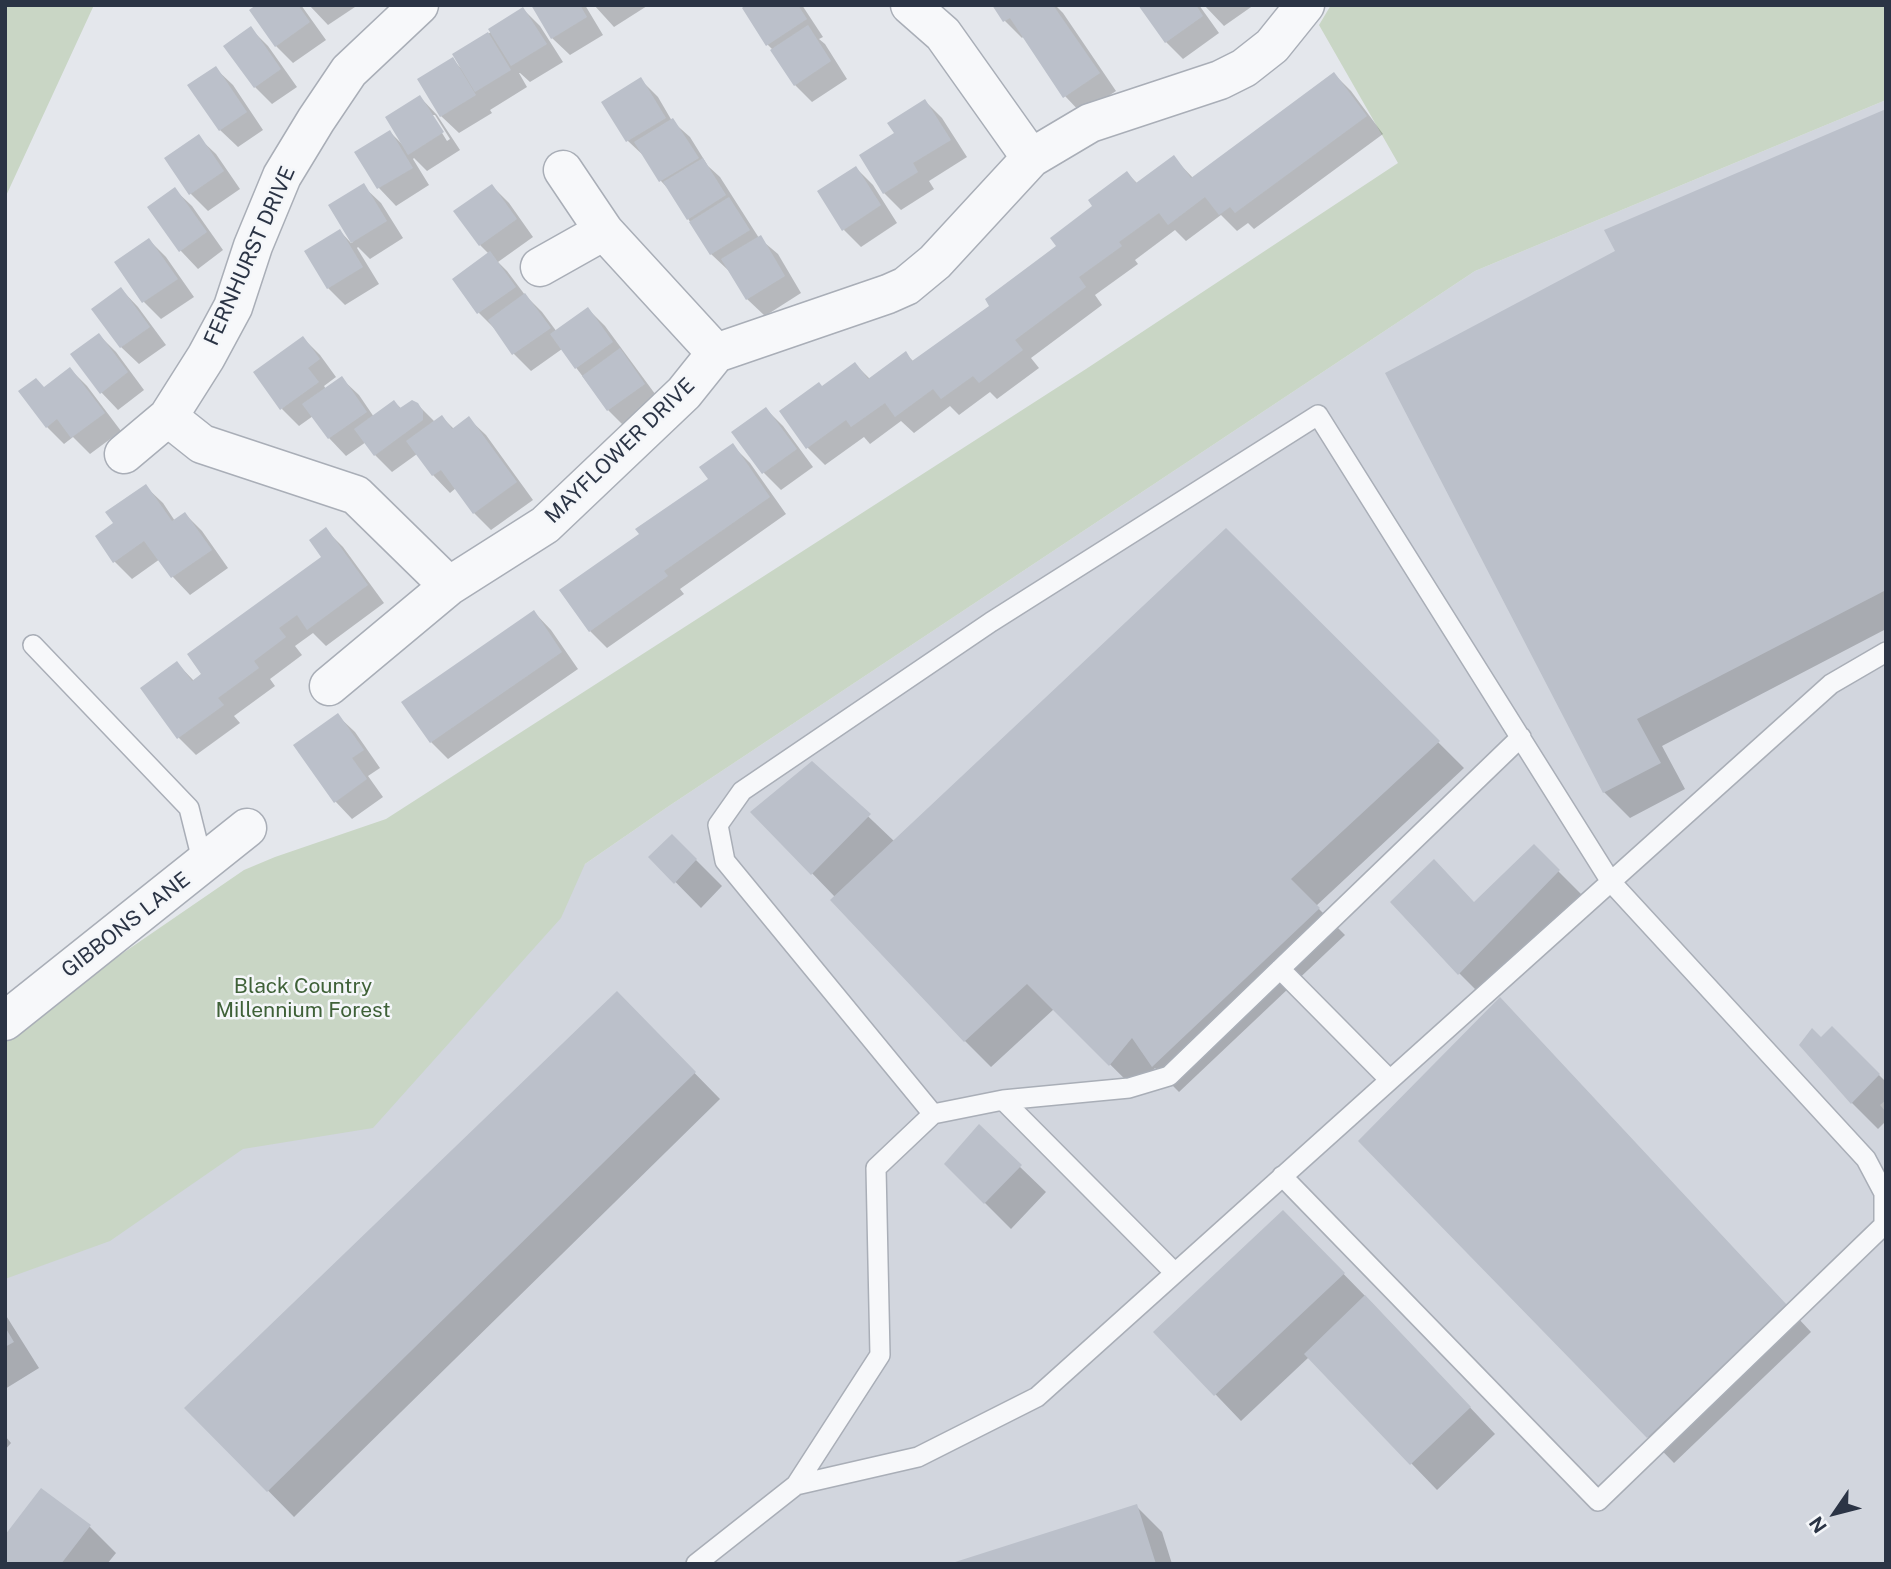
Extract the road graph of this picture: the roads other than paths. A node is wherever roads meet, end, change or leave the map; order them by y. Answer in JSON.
{"nodes":[{"id":1,"x":419,"y":5,"type":"edge"},
{"id":2,"x":910,"y":5,"type":"edge"},
{"id":3,"x":1305,"y":5,"type":"edge"},
{"id":4,"x":1031,"y":158,"type":"junction"},
{"id":5,"x":563,"y":170,"type":"dead end"},
{"id":6,"x":604,"y":231,"type":"junction"},
{"id":7,"x":540,"y":267,"type":"dead end"},
{"id":8,"x":716,"y":353,"type":"junction"},
{"id":9,"x":168,"y":417,"type":"junction"},
{"id":10,"x":124,"y":454,"type":"dead end"},
{"id":11,"x":449,"y":586,"type":"junction"},
{"id":12,"x":33,"y":645,"type":"dead end"},
{"id":13,"x":1886,"y":652,"type":"edge"},
{"id":14,"x":329,"y":686,"type":"dead end"},
{"id":15,"x":1521,"y":737,"type":"junction"},
{"id":16,"x":247,"y":828,"type":"dead end"},
{"id":17,"x":203,"y":864,"type":"junction"},
{"id":18,"x":1611,"y":882,"type":"junction"},
{"id":19,"x":1280,"y":969,"type":"junction"},
{"id":20,"x":5,"y":1021,"type":"edge"},
{"id":21,"x":1390,"y":1080,"type":"junction"},
{"id":22,"x":1003,"y":1100,"type":"junction"},
{"id":23,"x":933,"y":1114,"type":"junction"},
{"id":24,"x":1282,"y":1176,"type":"junction"},
{"id":25,"x":1175,"y":1273,"type":"junction"},
{"id":26,"x":796,"y":1485,"type":"junction"},
{"id":27,"x":696,"y":1564,"type":"edge"}],
"edges":[{"from":1,"to":9,"type":"street","name":"FERNHURST DRIVE"},
{"from":2,"to":4,"type":"street"},
{"from":3,"to":4,"type":"street"},
{"from":4,"to":8,"type":"street"},
{"from":5,"to":6,"type":"street"},
{"from":6,"to":7,"type":"street"},
{"from":6,"to":8,"type":"street"},
{"from":8,"to":11,"type":"street","name":"MAYFLOWER DRIVE"},
{"from":9,"to":10,"type":"street","name":"FERNHURST DRIVE"},
{"from":9,"to":11,"type":"street"},
{"from":11,"to":14,"type":"street","name":"MAYFLOWER DRIVE"},
{"from":12,"to":17,"type":"lane"},
{"from":13,"to":18,"type":"lane"},
{"from":15,"to":18,"type":"lane"},
{"from":15,"to":19,"type":"lane"},
{"from":15,"to":23,"type":"lane"},
{"from":16,"to":17,"type":"street","name":"GIBBONS LANE"},
{"from":17,"to":20,"type":"street","name":"GIBBONS LANE"},
{"from":18,"to":21,"type":"lane"},
{"from":18,"to":24,"type":"lane"},
{"from":19,"to":21,"type":"lane"},
{"from":19,"to":22,"type":"lane"},
{"from":21,"to":24,"type":"lane"},
{"from":22,"to":23,"type":"lane"},
{"from":22,"to":25,"type":"lane"},
{"from":23,"to":26,"type":"lane"},
{"from":24,"to":25,"type":"lane"},
{"from":25,"to":26,"type":"lane"},
{"from":26,"to":27,"type":"lane"}]}
